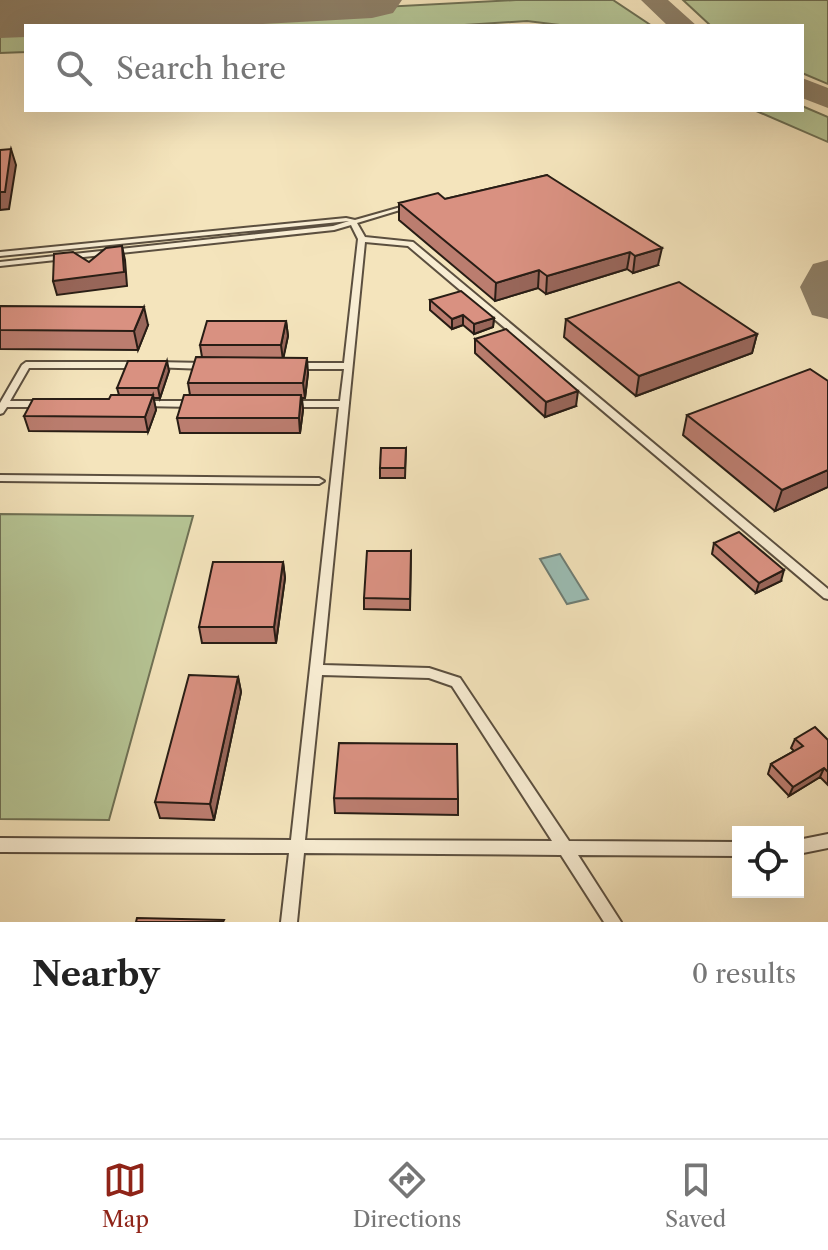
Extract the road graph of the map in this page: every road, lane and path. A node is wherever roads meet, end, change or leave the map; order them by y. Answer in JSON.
{"nodes":[{"id":1,"x":420,"y":203,"type":"edge"},
{"id":2,"x":352,"y":220,"type":"junction"},
{"id":3,"x":362,"y":239,"type":"junction"},
{"id":4,"x":84,"y":250,"type":"junction"},
{"id":5,"x":0,"y":254,"type":"edge"},
{"id":6,"x":0,"y":264,"type":"edge"},
{"id":7,"x":225,"y":366,"type":"edge"},
{"id":8,"x":287,"y":366,"type":"edge"},
{"id":9,"x":348,"y":366,"type":"junction"},
{"id":10,"x":50,"y":404,"type":"edge"},
{"id":11,"x":128,"y":404,"type":"edge"},
{"id":12,"x":205,"y":404,"type":"edge"},
{"id":13,"x":283,"y":404,"type":"edge"},
{"id":14,"x":345,"y":404,"type":"junction"},
{"id":15,"x":2,"y":407,"type":"edge"},
{"id":16,"x":0,"y":478,"type":"edge"},
{"id":17,"x":319,"y":481,"type":"dead end"},
{"id":18,"x":828,"y":595,"type":"edge"},
{"id":19,"x":318,"y":670,"type":"junction"},
{"id":20,"x":828,"y":841,"type":"edge"},
{"id":21,"x":0,"y":845,"type":"edge"},
{"id":22,"x":297,"y":846,"type":"junction"},
{"id":23,"x":804,"y":846,"type":"edge"},
{"id":24,"x":564,"y":848,"type":"junction"},
{"id":25,"x":732,"y":849,"type":"edge"},
{"id":26,"x":289,"y":922,"type":"edge"},
{"id":27,"x":613,"y":922,"type":"edge"}],
"edges":[{"from":1,"to":2,"type":"lane"},
{"from":2,"to":3,"type":"lane"},
{"from":2,"to":4,"type":"lane"},
{"from":3,"to":9,"type":"lane"},
{"from":3,"to":18,"type":"lane"},
{"from":4,"to":5,"type":"lane"},
{"from":4,"to":6,"type":"lane"},
{"from":7,"to":15,"type":"lane"},
{"from":8,"to":9,"type":"lane"},
{"from":9,"to":14,"type":"lane"},
{"from":10,"to":15,"type":"lane"},
{"from":11,"to":12,"type":"lane"},
{"from":13,"to":14,"type":"lane"},
{"from":14,"to":19,"type":"lane"},
{"from":16,"to":17,"type":"lane"},
{"from":19,"to":22,"type":"lane"},
{"from":19,"to":24,"type":"lane"},
{"from":20,"to":23,"type":"lane"},
{"from":21,"to":22,"type":"lane"},
{"from":22,"to":24,"type":"lane"},
{"from":22,"to":26,"type":"lane"},
{"from":24,"to":25,"type":"lane"},
{"from":24,"to":27,"type":"lane"}]}
